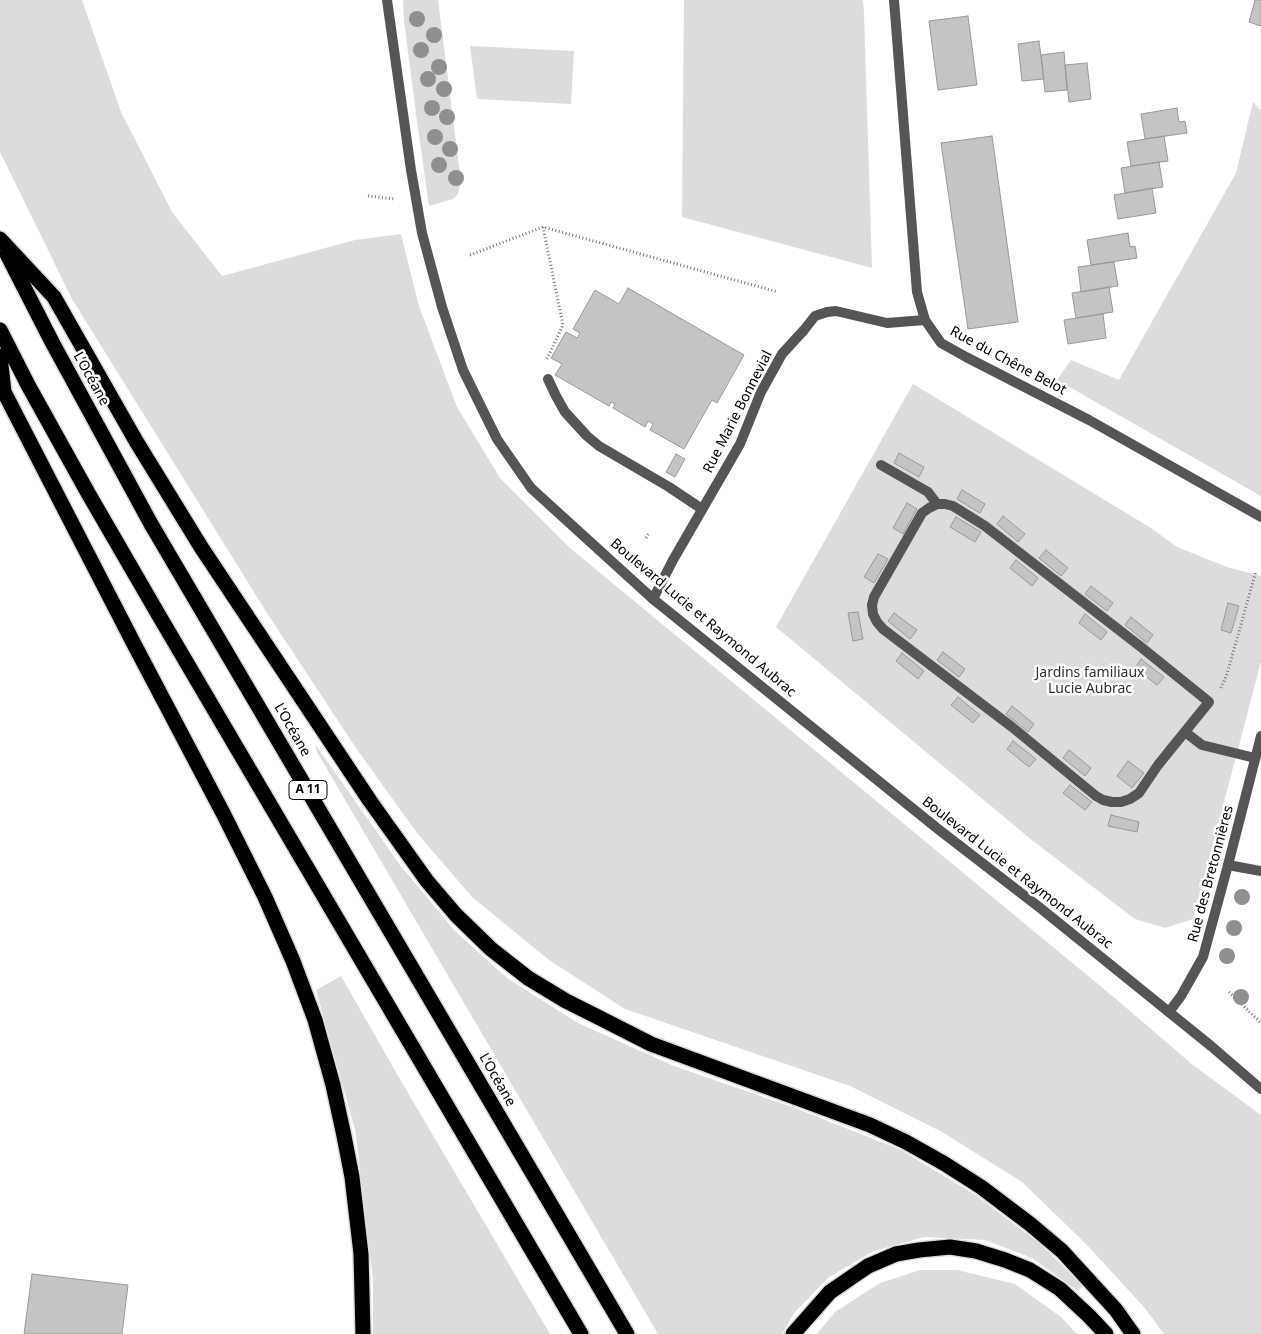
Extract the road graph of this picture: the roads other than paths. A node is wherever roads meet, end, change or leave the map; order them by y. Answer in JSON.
{"nodes":[{"id":1,"x":387,"y":0,"type":"edge"},
{"id":2,"x":894,"y":0,"type":"edge"},
{"id":3,"x":0,"y":240,"type":"edge"},
{"id":4,"x":925,"y":320,"type":"junction"},
{"id":5,"x":0,"y":330,"type":"edge"},
{"id":6,"x":0,"y":356,"type":"edge"},
{"id":7,"x":548,"y":379,"type":"road end"},
{"id":8,"x":881,"y":465,"type":"dead end"},
{"id":9,"x":937,"y":504,"type":"junction"},
{"id":10,"x":702,"y":509,"type":"junction"},
{"id":11,"x":1261,"y":517,"type":"edge"},
{"id":12,"x":653,"y":599,"type":"junction"},
{"id":13,"x":1185,"y":732,"type":"junction"},
{"id":14,"x":1261,"y":736,"type":"edge"},
{"id":15,"x":1255,"y":758,"type":"junction"},
{"id":16,"x":1228,"y":866,"type":"junction"},
{"id":17,"x":1261,"y":871,"type":"edge"},
{"id":18,"x":1169,"y":1012,"type":"junction"},
{"id":19,"x":1261,"y":1089,"type":"edge"},
{"id":20,"x":362,"y":1334,"type":"edge"},
{"id":21,"x":580,"y":1334,"type":"edge"},
{"id":22,"x":627,"y":1334,"type":"edge"},
{"id":23,"x":793,"y":1334,"type":"edge"},
{"id":24,"x":1106,"y":1334,"type":"edge"},
{"id":25,"x":1133,"y":1334,"type":"edge"}],
"edges":[{"from":1,"to":12,"type":"street","name":"Boulevard Lucie et Raymond Aubrac"},
{"from":2,"to":4,"type":"street","name":"Rue du Chêne Belot"},
{"from":3,"to":22,"type":"highway","name":"L’Océane","number":"A 11"},
{"from":3,"to":25,"type":"highway"},
{"from":4,"to":10,"type":"street","name":"Rue Marie Bonnevial"},
{"from":4,"to":11,"type":"street","name":"Rue du Chêne Belot"},
{"from":5,"to":21,"type":"highway","number":"A 11"},
{"from":6,"to":20,"type":"highway"},
{"from":7,"to":10,"type":"street"},
{"from":8,"to":9,"type":"street"},
{"from":9,"to":13,"type":"street"},
{"from":9,"to":13,"type":"street"},
{"from":10,"to":12,"type":"street","name":"Rue Marie Bonnevial"},
{"from":12,"to":18,"type":"street","name":"Boulevard Lucie et Raymond Aubrac"},
{"from":13,"to":15,"type":"street"},
{"from":14,"to":15,"type":"street","name":"Rue des Bretonnières"},
{"from":15,"to":16,"type":"street","name":"Rue des Bretonnières"},
{"from":16,"to":17,"type":"street"},
{"from":16,"to":18,"type":"street","name":"Rue des Bretonnières"},
{"from":18,"to":19,"type":"street","name":"Boulevard Lucie et Raymond Aubrac"},
{"from":23,"to":24,"type":"highway"}]}
